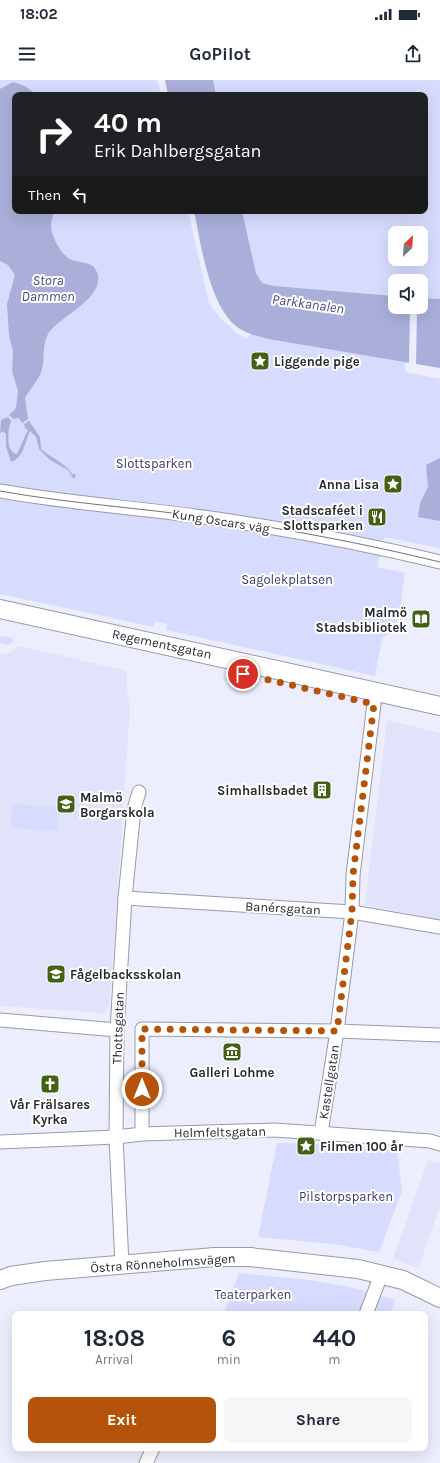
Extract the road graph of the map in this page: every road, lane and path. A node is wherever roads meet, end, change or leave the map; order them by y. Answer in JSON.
{"nodes":[{"id":1,"x":0,"y":490,"type":"edge"},
{"id":2,"x":440,"y":562,"type":"edge"},
{"id":3,"x":0,"y":609,"type":"edge"},
{"id":4,"x":0,"y":621,"type":"edge"},
{"id":5,"x":374,"y":704,"type":"junction"},
{"id":6,"x":440,"y":706,"type":"edge"},
{"id":7,"x":440,"y":717,"type":"edge"},
{"id":8,"x":139,"y":792,"type":"dead end"},
{"id":9,"x":125,"y":898,"type":"junction"},
{"id":10,"x":352,"y":912,"type":"junction"},
{"id":11,"x":440,"y":927,"type":"edge"},
{"id":12,"x":0,"y":1020,"type":"edge"},
{"id":13,"x":117,"y":1030,"type":"junction"},
{"id":14,"x":337,"y":1031,"type":"junction"},
{"id":15,"x":440,"y":1035,"type":"edge"},
{"id":16,"x":321,"y":1133,"type":"junction"},
{"id":17,"x":142,"y":1134,"type":"junction"},
{"id":18,"x":116,"y":1137,"type":"junction"},
{"id":19,"x":0,"y":1142,"type":"edge"},
{"id":20,"x":440,"y":1144,"type":"edge"},
{"id":21,"x":122,"y":1266,"type":"junction"},
{"id":22,"x":381,"y":1275,"type":"junction"},
{"id":23,"x":0,"y":1280,"type":"edge"},
{"id":24,"x":440,"y":1298,"type":"edge"},
{"id":25,"x":367,"y":1311,"type":"edge"},
{"id":26,"x":152,"y":1451,"type":"edge"},
{"id":27,"x":146,"y":1463,"type":"edge"}],
"edges":[{"from":1,"to":2,"type":"street","name":"Kung Oscars väg"},
{"from":3,"to":6,"type":"main road","name":"Regementsgatan"},
{"from":4,"to":5,"type":"main road","name":"Regementsgatan"},
{"from":5,"to":7,"type":"main road","name":"Regementsgatan"},
{"from":5,"to":10,"type":"street","name":"Kastellgatan"},
{"from":8,"to":9,"type":"street","name":"Thottsgatan"},
{"from":9,"to":10,"type":"street","name":"Banérsgatan"},
{"from":9,"to":13,"type":"street","name":"Thottsgatan"},
{"from":10,"to":11,"type":"street","name":"Banérsgatan"},
{"from":10,"to":14,"type":"street","name":"Kastellgatan"},
{"from":12,"to":13,"type":"street"},
{"from":13,"to":18,"type":"street","name":"Thottsgatan"},
{"from":14,"to":15,"type":"street"},
{"from":14,"to":16,"type":"street","name":"Kastellgatan"},
{"from":14,"to":17,"type":"street","name":"Thottsgatan"},
{"from":16,"to":17,"type":"street","name":"Helmfeltsgatan"},
{"from":16,"to":20,"type":"street","name":"Helmfeltsgatan"},
{"from":17,"to":18,"type":"street","name":"Helmfeltsgatan"},
{"from":18,"to":19,"type":"street","name":"Helmfeltsgatan"},
{"from":18,"to":21,"type":"street","name":"Thottsgatan"},
{"from":21,"to":22,"type":"main road","name":"Östra Rönneholmsvägen"},
{"from":21,"to":23,"type":"main road","name":"Östra Rönneholmsvägen"},
{"from":22,"to":24,"type":"main road","name":"Östra Rönneholmsvägen"},
{"from":22,"to":25,"type":"street"},
{"from":26,"to":27,"type":"street"}]}
